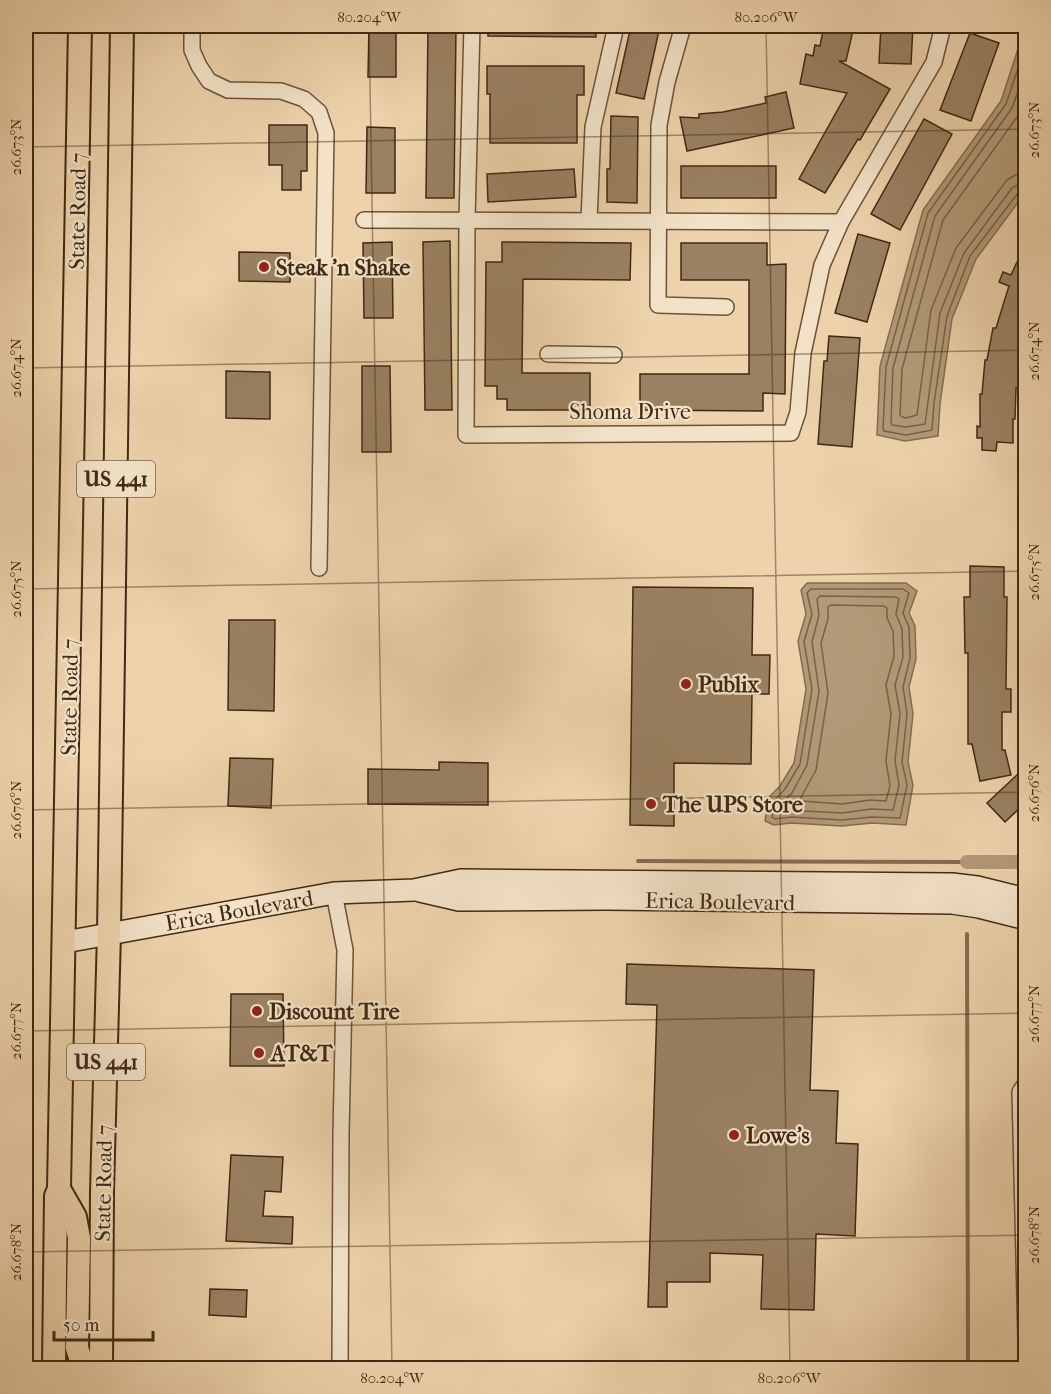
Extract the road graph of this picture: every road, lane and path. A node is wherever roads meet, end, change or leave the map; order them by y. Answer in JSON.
{"nodes":[{"id":1,"x":80,"y":26,"type":"edge"},
{"id":2,"x":122,"y":26,"type":"edge"},
{"id":3,"x":192,"y":26,"type":"edge"},
{"id":4,"x":472,"y":26,"type":"edge"},
{"id":5,"x":616,"y":26,"type":"edge"},
{"id":6,"x":683,"y":26,"type":"edge"},
{"id":7,"x":943,"y":26,"type":"edge"},
{"id":8,"x":467,"y":219,"type":"junction"},
{"id":9,"x":364,"y":220,"type":"dead end"},
{"id":10,"x":589,"y":220,"type":"junction"},
{"id":11,"x":658,"y":221,"type":"junction"},
{"id":12,"x":841,"y":222,"type":"junction"},
{"id":13,"x":726,"y":307,"type":"dead end"},
{"id":14,"x":548,"y":354,"type":"dead end"},
{"id":15,"x":614,"y":355,"type":"dead end"},
{"id":16,"x":319,"y":568,"type":"dead end"},
{"id":17,"x":414,"y":890,"type":"junction"},
{"id":18,"x":334,"y":892,"type":"junction"},
{"id":19,"x":1026,"y":899,"type":"edge"},
{"id":20,"x":1026,"y":919,"type":"edge"},
{"id":21,"x":109,"y":933,"type":"junction"},
{"id":22,"x":65,"y":942,"type":"junction"},
{"id":23,"x":1026,"y":1083,"type":"edge"},
{"id":24,"x":59,"y":1189,"type":"junction"},
{"id":25,"x":1026,"y":1339,"type":"edge"},
{"id":26,"x":54,"y":1368,"type":"edge"},
{"id":27,"x":87,"y":1368,"type":"edge"},
{"id":28,"x":101,"y":1368,"type":"edge"},
{"id":29,"x":340,"y":1368,"type":"edge"}],
"edges":[{"from":1,"to":22,"type":"main road","name":"State Road 7","number":"US 441"},
{"from":2,"to":21,"type":"main road","name":"State Road 7","number":"US 441"},
{"from":3,"to":16,"type":"street"},
{"from":4,"to":8,"type":"street","name":"Shoma Drive"},
{"from":5,"to":10,"type":"street"},
{"from":6,"to":11,"type":"street"},
{"from":7,"to":12,"type":"street","name":"Shoma Drive"},
{"from":8,"to":9,"type":"street"},
{"from":8,"to":10,"type":"street"},
{"from":8,"to":12,"type":"street","name":"Shoma Drive"},
{"from":10,"to":11,"type":"street"},
{"from":11,"to":12,"type":"street"},
{"from":11,"to":13,"type":"street"},
{"from":14,"to":15,"type":"street"},
{"from":17,"to":18,"type":"street","name":"Erica Boulevard"},
{"from":17,"to":19,"type":"street","name":"Erica Boulevard"},
{"from":17,"to":20,"type":"street","name":"Erica Boulevard"},
{"from":18,"to":21,"type":"street","name":"Erica Boulevard"},
{"from":18,"to":29,"type":"street"},
{"from":21,"to":22,"type":"street","name":"Erica Boulevard"},
{"from":21,"to":28,"type":"main road","name":"State Road 7","number":"US 441"},
{"from":22,"to":24,"type":"main road","name":"State Road 7","number":"US 441"},
{"from":23,"to":25,"type":"street"},
{"from":24,"to":26,"type":"main road","name":"State Road 7","number":"US 441"},
{"from":24,"to":27,"type":"main road"}]}
